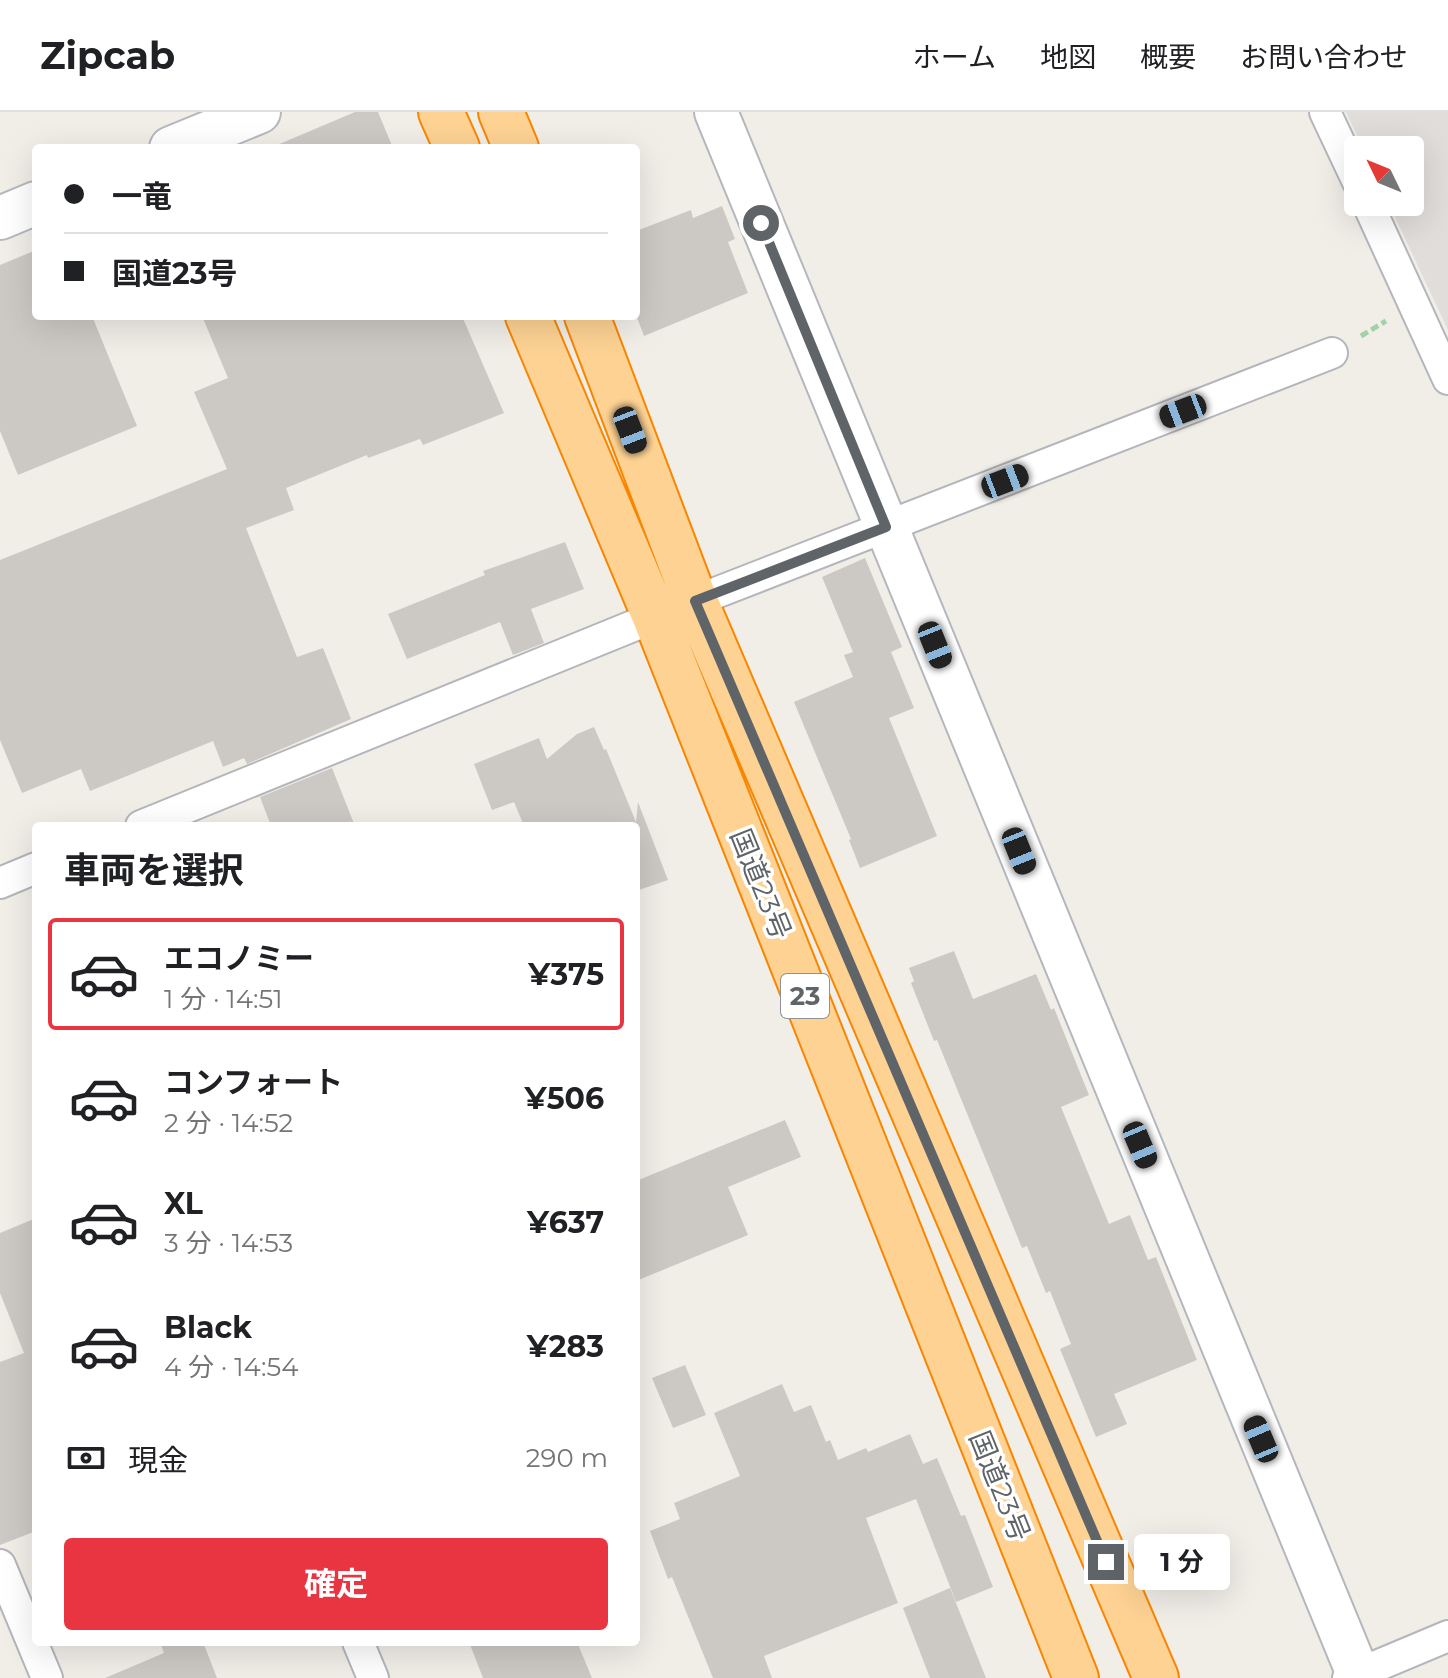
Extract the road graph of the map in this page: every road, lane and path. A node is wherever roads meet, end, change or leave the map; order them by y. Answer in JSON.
{"nodes":[{"id":1,"x":259,"y":112,"type":"edge"},
{"id":2,"x":441,"y":112,"type":"edge"},
{"id":3,"x":501,"y":112,"type":"edge"},
{"id":4,"x":716,"y":112,"type":"edge"},
{"id":5,"x":1325,"y":112,"type":"edge"},
{"id":6,"x":181,"y":144,"type":"edge"},
{"id":7,"x":455,"y":144,"type":"edge"},
{"id":8,"x":514,"y":144,"type":"edge"},
{"id":9,"x":1344,"y":152,"type":"edge"},
{"id":10,"x":32,"y":205,"type":"edge"},
{"id":11,"x":1373,"y":216,"type":"edge"},
{"id":12,"x":0,"y":218,"type":"edge"},
{"id":13,"x":1414,"y":305,"type":"junction"},
{"id":14,"x":530,"y":320,"type":"edge"},
{"id":15,"x":589,"y":320,"type":"edge"},
{"id":16,"x":1332,"y":353,"type":"joint"},
{"id":17,"x":1448,"y":379,"type":"edge"},
{"id":18,"x":886,"y":527,"type":"junction"},
{"id":19,"x":695,"y":601,"type":"junction"},
{"id":20,"x":655,"y":617,"type":"junction"},
{"id":21,"x":151,"y":822,"type":"edge"},
{"id":22,"x":32,"y":870,"type":"edge"},
{"id":23,"x":0,"y":883,"type":"edge"},
{"id":24,"x":0,"y":1565,"type":"edge"},
{"id":25,"x":1448,"y":1636,"type":"edge"},
{"id":26,"x":32,"y":1642,"type":"edge"},
{"id":27,"x":34,"y":1646,"type":"edge"},
{"id":28,"x":360,"y":1646,"type":"edge"},
{"id":29,"x":1355,"y":1677,"type":"edge"},
{"id":30,"x":47,"y":1678,"type":"edge"},
{"id":31,"x":373,"y":1678,"type":"edge"},
{"id":32,"x":1076,"y":1678,"type":"edge"},
{"id":33,"x":1156,"y":1678,"type":"edge"}],
"edges":[{"from":1,"to":6,"type":"street"},
{"from":2,"to":7,"type":"highway"},
{"from":3,"to":8,"type":"highway"},
{"from":4,"to":18,"type":"street"},
{"from":5,"to":9,"type":"street"},
{"from":10,"to":12,"type":"street"},
{"from":11,"to":13,"type":"street"},
{"from":13,"to":16,"type":"path"},
{"from":13,"to":17,"type":"street"},
{"from":14,"to":20,"type":"highway","name":"国道23号","number":"23"},
{"from":15,"to":19,"type":"highway","name":"国道23号","number":"23"},
{"from":16,"to":18,"type":"street"},
{"from":18,"to":19,"type":"street"},
{"from":18,"to":29,"type":"street"},
{"from":19,"to":33,"type":"highway","name":"国道23号","number":"23"},
{"from":20,"to":21,"type":"street"},
{"from":20,"to":32,"type":"highway","name":"国道23号","number":"23"},
{"from":22,"to":23,"type":"street"},
{"from":24,"to":26,"type":"street"},
{"from":25,"to":29,"type":"street"},
{"from":27,"to":30,"type":"street"},
{"from":28,"to":31,"type":"street"}]}
